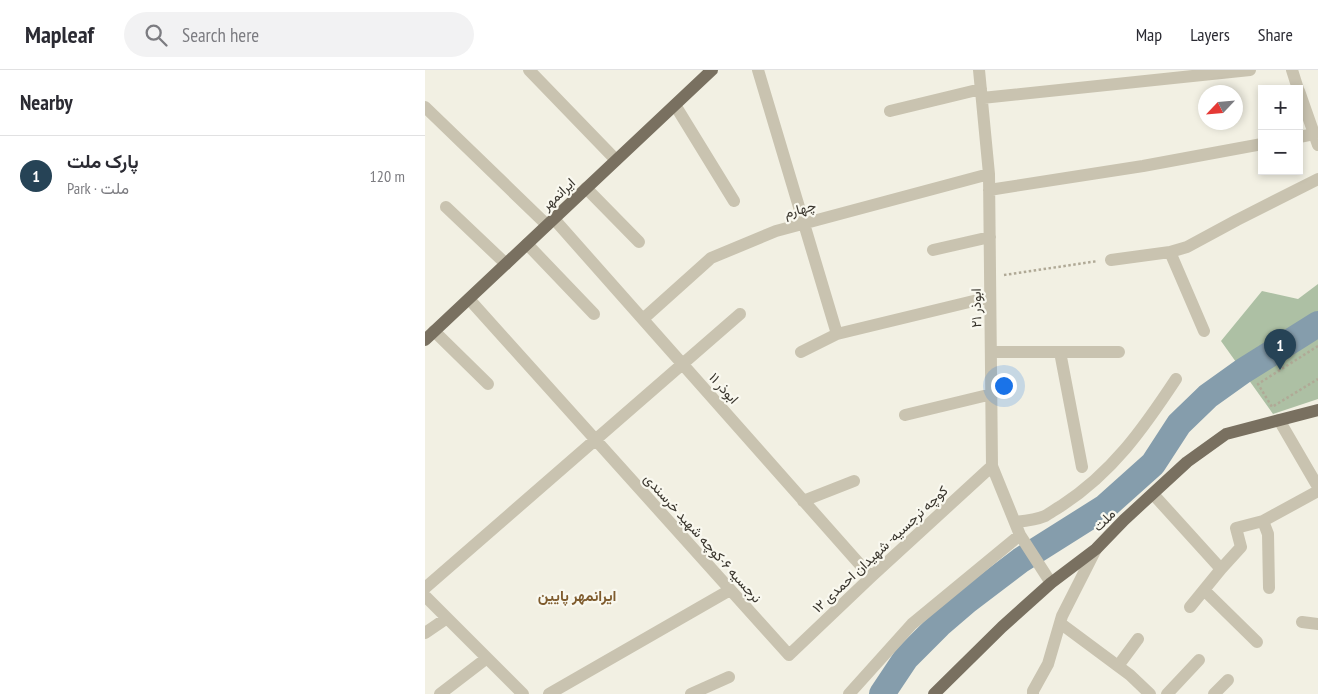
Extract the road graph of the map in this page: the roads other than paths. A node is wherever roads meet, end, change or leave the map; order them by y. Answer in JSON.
{"nodes":[{"id":1,"x":529,"y":70,"type":"edge"},
{"id":2,"x":712,"y":70,"type":"edge"},
{"id":3,"x":757,"y":70,"type":"edge"},
{"id":4,"x":979,"y":70,"type":"edge"},
{"id":5,"x":1249,"y":70,"type":"edge"},
{"id":6,"x":1292,"y":70,"type":"edge"},
{"id":7,"x":1297,"y":85,"type":"edge"},
{"id":8,"x":981,"y":93,"type":"junction"},
{"id":9,"x":1303,"y":102,"type":"edge"},
{"id":10,"x":675,"y":105,"type":"junction"},
{"id":11,"x":425,"y":107,"type":"edge"},
{"id":12,"x":890,"y":111,"type":"dead end"},
{"id":13,"x":1303,"y":138,"type":"edge"},
{"id":14,"x":1316,"y":140,"type":"edge"},
{"id":15,"x":1258,"y":145,"type":"edge"},
{"id":16,"x":616,"y":160,"type":"junction"},
{"id":17,"x":989,"y":174,"type":"junction"},
{"id":18,"x":1318,"y":179,"type":"edge"},
{"id":19,"x":586,"y":188,"type":"junction"},
{"id":20,"x":989,"y":190,"type":"junction"},
{"id":21,"x":734,"y":201,"type":"dead end"},
{"id":22,"x":446,"y":207,"type":"dead end"},
{"id":23,"x":550,"y":222,"type":"junction"},
{"id":24,"x":804,"y":224,"type":"junction"},
{"id":25,"x":989,"y":237,"type":"junction"},
{"id":26,"x":639,"y":242,"type":"dead end"},
{"id":27,"x":527,"y":244,"type":"junction"},
{"id":28,"x":933,"y":250,"type":"dead end"},
{"id":29,"x":1170,"y":252,"type":"junction"},
{"id":30,"x":1111,"y":260,"type":"road end"},
{"id":31,"x":506,"y":264,"type":"junction"},
{"id":32,"x":991,"y":298,"type":"junction"},
{"id":33,"x":469,"y":299,"type":"junction"},
{"id":34,"x":594,"y":314,"type":"dead end"},
{"id":35,"x":740,"y":314,"type":"dead end"},
{"id":36,"x":643,"y":319,"type":"junction"},
{"id":37,"x":1204,"y":331,"type":"dead end"},
{"id":38,"x":837,"y":334,"type":"junction"},
{"id":39,"x":430,"y":336,"type":"edge"},
{"id":40,"x":801,"y":352,"type":"dead end"},
{"id":41,"x":991,"y":352,"type":"junction"},
{"id":42,"x":1060,"y":352,"type":"junction"},
{"id":43,"x":1119,"y":352,"type":"dead end"},
{"id":44,"x":683,"y":364,"type":"junction"},
{"id":45,"x":1176,"y":379,"type":"dead end"},
{"id":46,"x":488,"y":384,"type":"dead end"},
{"id":47,"x":991,"y":394,"type":"junction"},
{"id":48,"x":1318,"y":410,"type":"edge"},
{"id":49,"x":905,"y":415,"type":"dead end"},
{"id":50,"x":1279,"y":420,"type":"junction"},
{"id":51,"x":595,"y":440,"type":"junction"},
{"id":52,"x":992,"y":466,"type":"junction"},
{"id":53,"x":1082,"y":467,"type":"dead end"},
{"id":54,"x":854,"y":481,"type":"dead end"},
{"id":55,"x":1318,"y":487,"type":"edge"},
{"id":56,"x":1318,"y":491,"type":"edge"},
{"id":57,"x":1153,"y":494,"type":"junction"},
{"id":58,"x":803,"y":501,"type":"junction"},
{"id":59,"x":1263,"y":521,"type":"junction"},
{"id":60,"x":1015,"y":522,"type":"junction"},
{"id":61,"x":1021,"y":538,"type":"junction"},
{"id":62,"x":1096,"y":549,"type":"junction"},
{"id":63,"x":1221,"y":569,"type":"junction"},
{"id":64,"x":871,"y":577,"type":"junction"},
{"id":65,"x":1051,"y":582,"type":"junction"},
{"id":66,"x":425,"y":588,"type":"edge"},
{"id":67,"x":1269,"y":588,"type":"dead end"},
{"id":68,"x":730,"y":590,"type":"junction"},
{"id":69,"x":1204,"y":590,"type":"junction"},
{"id":70,"x":425,"y":596,"type":"edge"},
{"id":71,"x":1190,"y":607,"type":"dead end"},
{"id":72,"x":447,"y":618,"type":"junction"},
{"id":73,"x":1302,"y":622,"type":"dead end"},
{"id":74,"x":1060,"y":623,"type":"junction"},
{"id":75,"x":1318,"y":624,"type":"edge"},
{"id":76,"x":425,"y":633,"type":"edge"},
{"id":77,"x":1138,"y":640,"type":"dead end"},
{"id":78,"x":1257,"y":642,"type":"dead end"},
{"id":79,"x":789,"y":655,"type":"joint"},
{"id":80,"x":487,"y":658,"type":"junction"},
{"id":81,"x":1199,"y":660,"type":"dead end"},
{"id":82,"x":1118,"y":666,"type":"junction"},
{"id":83,"x":729,"y":677,"type":"dead end"},
{"id":84,"x":1228,"y":680,"type":"dead end"},
{"id":85,"x":440,"y":694,"type":"edge"},
{"id":86,"x":523,"y":694,"type":"edge"},
{"id":87,"x":549,"y":694,"type":"edge"},
{"id":88,"x":691,"y":694,"type":"edge"},
{"id":89,"x":849,"y":694,"type":"edge"},
{"id":90,"x":934,"y":694,"type":"edge"},
{"id":91,"x":1033,"y":694,"type":"edge"},
{"id":92,"x":1150,"y":694,"type":"edge"},
{"id":93,"x":1167,"y":694,"type":"edge"},
{"id":94,"x":1214,"y":694,"type":"edge"}],
"edges":[{"from":1,"to":16,"type":"street"},
{"from":2,"to":10,"type":"main road","name":"ایرانمهر"},
{"from":3,"to":24,"type":"street"},
{"from":4,"to":8,"type":"street","name":"۲۱ ابوذر"},
{"from":5,"to":8,"type":"street"},
{"from":6,"to":7,"type":"street"},
{"from":8,"to":12,"type":"street"},
{"from":8,"to":17,"type":"street","name":"۲۱ ابوذر"},
{"from":9,"to":14,"type":"street"},
{"from":10,"to":16,"type":"main road","name":"ایرانمهر"},
{"from":10,"to":21,"type":"street"},
{"from":11,"to":23,"type":"street","name":"ابوذر ۱۱"},
{"from":13,"to":14,"type":"street"},
{"from":15,"to":20,"type":"street"},
{"from":16,"to":19,"type":"main road","name":"ایرانمهر"},
{"from":17,"to":20,"type":"street","name":"۲۱ ابوذر"},
{"from":17,"to":24,"type":"street","name":"چهارم"},
{"from":18,"to":29,"type":"street"},
{"from":19,"to":23,"type":"main road","name":"ایرانمهر"},
{"from":19,"to":26,"type":"street"},
{"from":20,"to":25,"type":"street","name":"۲۱ ابوذر"},
{"from":22,"to":31,"type":"street"},
{"from":23,"to":27,"type":"main road","name":"ایرانمهر"},
{"from":23,"to":36,"type":"street","name":"ابوذر ۱۱"},
{"from":24,"to":36,"type":"street","name":"چهارم"},
{"from":24,"to":38,"type":"street"},
{"from":25,"to":28,"type":"street"},
{"from":25,"to":32,"type":"street","name":"۲۱ ابوذر"},
{"from":27,"to":31,"type":"main road","name":"ایرانمهر"},
{"from":27,"to":34,"type":"street"},
{"from":29,"to":30,"type":"street"},
{"from":29,"to":37,"type":"street"},
{"from":31,"to":33,"type":"main road","name":"ایرانمهر"},
{"from":32,"to":38,"type":"street"},
{"from":32,"to":41,"type":"street","name":"۲۱ ابوذر"},
{"from":33,"to":39,"type":"main road","name":"ایرانمهر"},
{"from":33,"to":51,"type":"street","name":"نرجسیه ۶-کوچه شهید خرسندی"},
{"from":35,"to":44,"type":"street"},
{"from":36,"to":44,"type":"street","name":"ابوذر ۱۱"},
{"from":38,"to":40,"type":"street"},
{"from":39,"to":46,"type":"street"},
{"from":41,"to":42,"type":"street"},
{"from":41,"to":47,"type":"street","name":"۲۱ ابوذر"},
{"from":42,"to":43,"type":"street"},
{"from":42,"to":53,"type":"street"},
{"from":44,"to":51,"type":"street"},
{"from":44,"to":58,"type":"street","name":"ابوذر ۱۱"},
{"from":45,"to":60,"type":"street"},
{"from":47,"to":49,"type":"street"},
{"from":47,"to":52,"type":"street","name":"۲۱ ابوذر"},
{"from":48,"to":50,"type":"main road","name":"ملت"},
{"from":50,"to":55,"type":"street"},
{"from":50,"to":57,"type":"main road","name":"ملت"},
{"from":51,"to":66,"type":"street"},
{"from":51,"to":68,"type":"street","name":"نرجسیه ۶-کوچه شهید خرسندی"},
{"from":52,"to":60,"type":"street","name":"۲۱ ابوذر"},
{"from":52,"to":64,"type":"street","name":"کوچه نرجسیه- شهیدان احمدی ۱۲"},
{"from":54,"to":58,"type":"street"},
{"from":56,"to":59,"type":"street"},
{"from":57,"to":62,"type":"main road","name":"ملت"},
{"from":57,"to":63,"type":"street"},
{"from":58,"to":64,"type":"street","name":"ابوذر ۱۱"},
{"from":59,"to":63,"type":"street"},
{"from":59,"to":67,"type":"street"},
{"from":60,"to":61,"type":"street","name":"۲۱ ابوذر"},
{"from":61,"to":65,"type":"street","name":"۲۱ ابوذر"},
{"from":61,"to":89,"type":"street"},
{"from":62,"to":65,"type":"main road","name":"ملت"},
{"from":62,"to":74,"type":"street"},
{"from":63,"to":69,"type":"street"},
{"from":64,"to":79,"type":"street","name":"کوچه نرجسیه- شهیدان احمدی ۱۲"},
{"from":65,"to":90,"type":"main road","name":"ملت"},
{"from":68,"to":79,"type":"street","name":"نرجسیه ۶-کوچه شهید خرسندی"},
{"from":68,"to":87,"type":"street"},
{"from":69,"to":71,"type":"street"},
{"from":69,"to":78,"type":"street"},
{"from":70,"to":72,"type":"street"},
{"from":72,"to":76,"type":"street"},
{"from":72,"to":80,"type":"street"},
{"from":73,"to":75,"type":"street"},
{"from":74,"to":82,"type":"street"},
{"from":74,"to":91,"type":"street"},
{"from":77,"to":82,"type":"street"},
{"from":80,"to":85,"type":"street"},
{"from":80,"to":86,"type":"street"},
{"from":81,"to":93,"type":"street"},
{"from":82,"to":92,"type":"street"},
{"from":83,"to":88,"type":"street"},
{"from":84,"to":94,"type":"street"}]}
